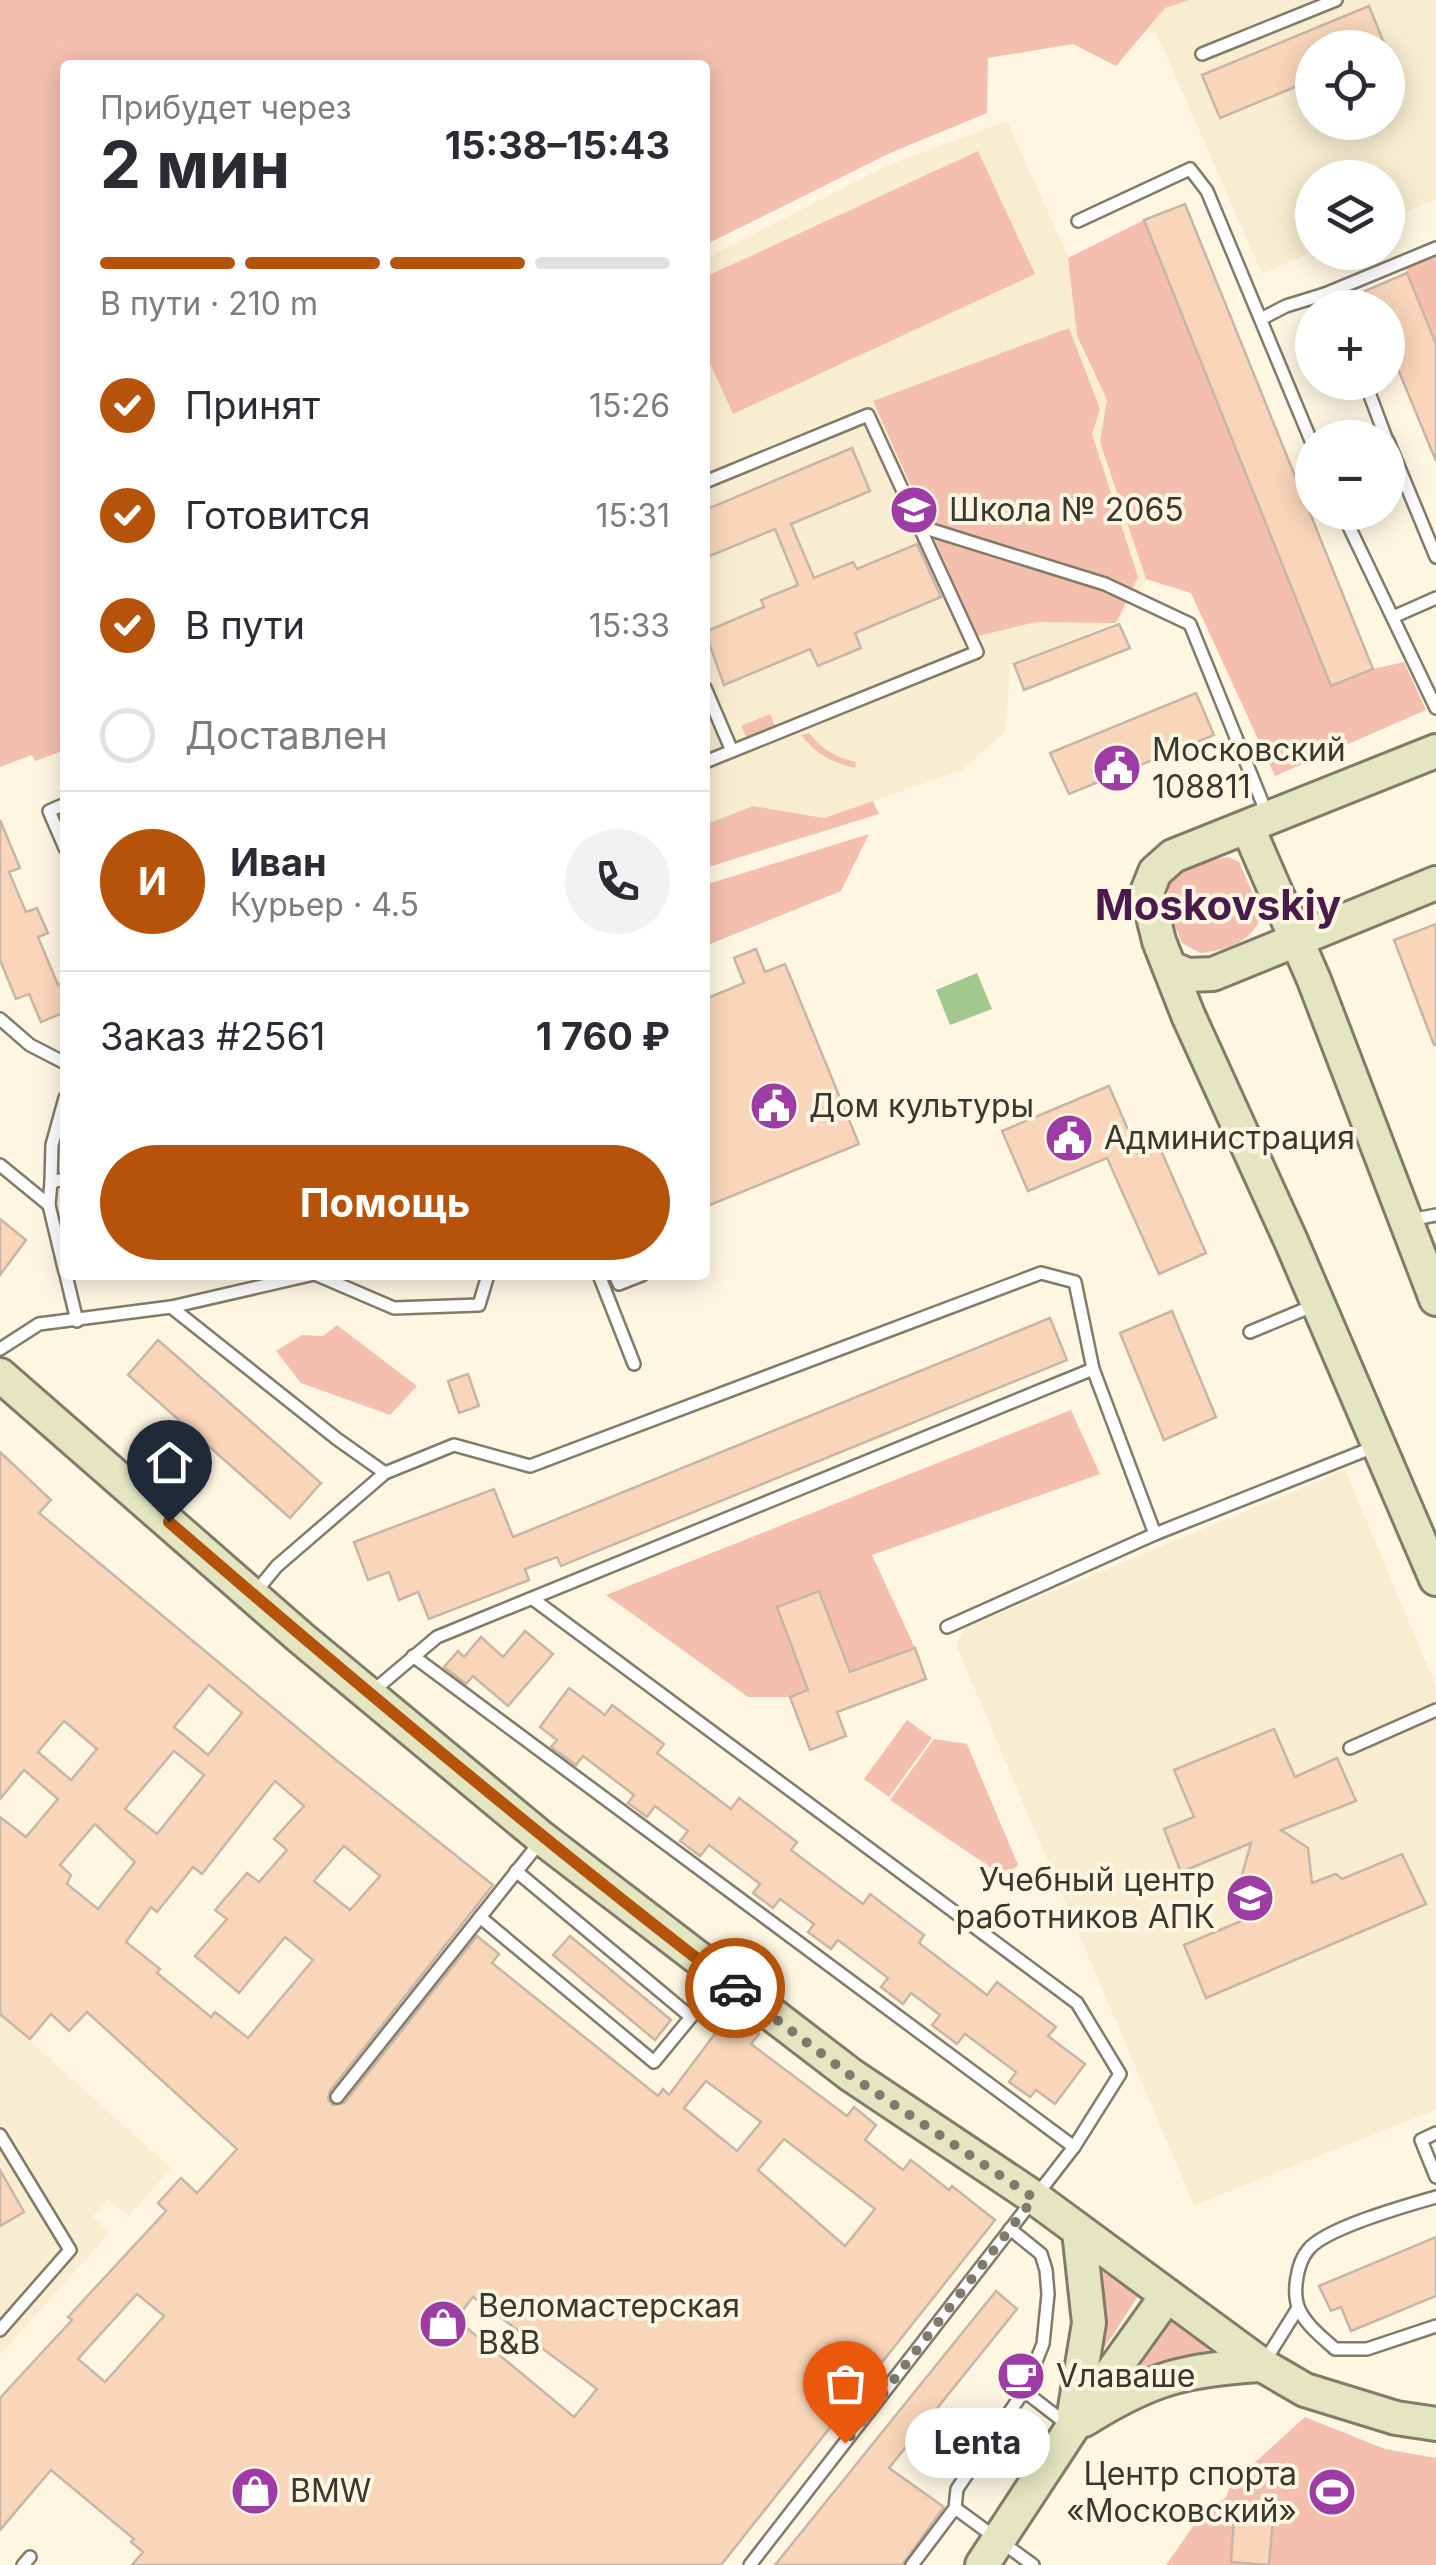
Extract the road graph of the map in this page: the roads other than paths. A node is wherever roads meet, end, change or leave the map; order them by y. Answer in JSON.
{"nodes":[{"id":1,"x":1336,"y":0,"type":"edge"},
{"id":2,"x":1202,"y":54,"type":"dead end"},
{"id":3,"x":1078,"y":221,"type":"dead end"},
{"id":4,"x":1436,"y":248,"type":"edge"},
{"id":5,"x":1335,"y":290,"type":"edge"},
{"id":6,"x":1295,"y":303,"type":"edge"},
{"id":7,"x":1261,"y":318,"type":"junction"},
{"id":8,"x":1303,"y":420,"type":"edge"},
{"id":9,"x":710,"y":480,"type":"edge"},
{"id":10,"x":1405,"y":482,"type":"edge"},
{"id":11,"x":922,"y":527,"type":"junction"},
{"id":12,"x":1351,"y":530,"type":"edge"},
{"id":13,"x":1436,"y":557,"type":"edge"},
{"id":14,"x":1436,"y":598,"type":"edge"},
{"id":15,"x":1394,"y":617,"type":"junction"},
{"id":16,"x":710,"y":700,"type":"edge"},
{"id":17,"x":1436,"y":708,"type":"edge"},
{"id":18,"x":732,"y":751,"type":"junction"},
{"id":19,"x":1436,"y":751,"type":"edge"},
{"id":20,"x":710,"y":760,"type":"edge"},
{"id":21,"x":60,"y":806,"type":"edge"},
{"id":22,"x":1259,"y":824,"type":"junction"},
{"id":23,"x":60,"y":836,"type":"edge"},
{"id":24,"x":1436,"y":882,"type":"edge"},
{"id":25,"x":1295,"y":941,"type":"junction"},
{"id":26,"x":1171,"y":968,"type":"junction"},
{"id":27,"x":0,"y":1019,"type":"edge"},
{"id":28,"x":60,"y":1060,"type":"edge"},
{"id":29,"x":60,"y":1116,"type":"edge"},
{"id":30,"x":0,"y":1165,"type":"edge"},
{"id":31,"x":60,"y":1180,"type":"edge"},
{"id":32,"x":51,"y":1182,"type":"junction"},
{"id":33,"x":49,"y":1205,"type":"junction"},
{"id":34,"x":1421,"y":1218,"type":"edge"},
{"id":35,"x":60,"y":1252,"type":"edge"},
{"id":36,"x":67,"y":1280,"type":"edge"},
{"id":37,"x":262,"y":1280,"type":"edge"},
{"id":38,"x":325,"y":1280,"type":"edge"},
{"id":39,"x":486,"y":1280,"type":"edge"},
{"id":40,"x":601,"y":1280,"type":"edge"},
{"id":41,"x":1436,"y":1299,"type":"edge"},
{"id":42,"x":1318,"y":1304,"type":"junction"},
{"id":43,"x":171,"y":1306,"type":"junction"},
{"id":44,"x":77,"y":1321,"type":"junction"},
{"id":45,"x":1250,"y":1332,"type":"dead end"},
{"id":46,"x":0,"y":1349,"type":"edge"},
{"id":47,"x":634,"y":1364,"type":"dead end"},
{"id":48,"x":1093,"y":1369,"type":"junction"},
{"id":49,"x":0,"y":1375,"type":"edge"},
{"id":50,"x":1378,"y":1445,"type":"junction"},
{"id":51,"x":385,"y":1474,"type":"junction"},
{"id":52,"x":1155,"y":1534,"type":"junction"},
{"id":53,"x":1436,"y":1579,"type":"edge"},
{"id":54,"x":253,"y":1595,"type":"junction"},
{"id":55,"x":534,"y":1600,"type":"junction"},
{"id":56,"x":947,"y":1627,"type":"dead end"},
{"id":57,"x":414,"y":1656,"type":"junction"},
{"id":58,"x":370,"y":1694,"type":"junction"},
{"id":59,"x":1436,"y":1710,"type":"edge"},
{"id":60,"x":1350,"y":1748,"type":"dead end"},
{"id":61,"x":543,"y":1838,"type":"junction"},
{"id":62,"x":516,"y":1872,"type":"junction"},
{"id":63,"x":480,"y":1917,"type":"junction"},
{"id":64,"x":337,"y":2097,"type":"dead end"},
{"id":65,"x":1436,"y":2133,"type":"edge"},
{"id":66,"x":0,"y":2134,"type":"edge"},
{"id":67,"x":1074,"y":2148,"type":"junction"},
{"id":68,"x":1436,"y":2176,"type":"edge"},
{"id":69,"x":1436,"y":2197,"type":"edge"},
{"id":70,"x":1034,"y":2198,"type":"junction"},
{"id":71,"x":1010,"y":2228,"type":"junction"},
{"id":72,"x":1078,"y":2231,"type":"junction"},
{"id":73,"x":1166,"y":2297,"type":"junction"},
{"id":74,"x":1298,"y":2308,"type":"junction"},
{"id":75,"x":0,"y":2310,"type":"edge"},
{"id":76,"x":3,"y":2326,"type":"edge"},
{"id":77,"x":1436,"y":2326,"type":"edge"},
{"id":78,"x":1262,"y":2365,"type":"junction"},
{"id":79,"x":1024,"y":2392,"type":"junction"},
{"id":80,"x":1436,"y":2424,"type":"edge"},
{"id":81,"x":1072,"y":2428,"type":"junction"},
{"id":82,"x":955,"y":2508,"type":"junction"},
{"id":83,"x":990,"y":2552,"type":"edge"},
{"id":84,"x":750,"y":2565,"type":"edge"},
{"id":85,"x":912,"y":2565,"type":"edge"},
{"id":86,"x":1033,"y":2565,"type":"edge"}],
"edges":[{"from":1,"to":2,"type":"lane"},
{"from":3,"to":7,"type":"lane"},
{"from":4,"to":5,"type":"lane"},
{"from":6,"to":7,"type":"lane"},
{"from":7,"to":8,"type":"lane"},
{"from":9,"to":11,"type":"lane"},
{"from":10,"to":13,"type":"lane"},
{"from":11,"to":18,"type":"lane"},
{"from":11,"to":22,"type":"lane"},
{"from":12,"to":15,"type":"lane"},
{"from":14,"to":15,"type":"lane"},
{"from":15,"to":17,"type":"lane"},
{"from":16,"to":18,"type":"lane"},
{"from":18,"to":20,"type":"lane"},
{"from":19,"to":22,"type":"street"},
{"from":21,"to":23,"type":"lane"},
{"from":22,"to":25,"type":"street"},
{"from":22,"to":26,"type":"street"},
{"from":24,"to":25,"type":"street"},
{"from":25,"to":26,"type":"street"},
{"from":25,"to":34,"type":"street"},
{"from":26,"to":42,"type":"street"},
{"from":27,"to":28,"type":"lane"},
{"from":29,"to":32,"type":"lane"},
{"from":30,"to":33,"type":"lane"},
{"from":31,"to":32,"type":"lane"},
{"from":32,"to":33,"type":"lane"},
{"from":33,"to":35,"type":"lane"},
{"from":34,"to":41,"type":"street"},
{"from":36,"to":44,"type":"lane"},
{"from":37,"to":43,"type":"lane"},
{"from":38,"to":39,"type":"lane"},
{"from":40,"to":47,"type":"lane"},
{"from":42,"to":45,"type":"lane"},
{"from":42,"to":50,"type":"street"},
{"from":43,"to":44,"type":"lane"},
{"from":43,"to":51,"type":"lane"},
{"from":44,"to":46,"type":"lane"},
{"from":48,"to":51,"type":"lane"},
{"from":48,"to":52,"type":"lane"},
{"from":48,"to":55,"type":"lane"},
{"from":49,"to":54,"type":"street"},
{"from":50,"to":52,"type":"lane"},
{"from":50,"to":53,"type":"street"},
{"from":51,"to":54,"type":"lane"},
{"from":52,"to":56,"type":"lane"},
{"from":54,"to":58,"type":"street"},
{"from":55,"to":57,"type":"lane"},
{"from":55,"to":67,"type":"lane"},
{"from":57,"to":58,"type":"lane"},
{"from":57,"to":67,"type":"lane"},
{"from":58,"to":61,"type":"street"},
{"from":59,"to":60,"type":"lane"},
{"from":61,"to":62,"type":"lane"},
{"from":61,"to":70,"type":"street"},
{"from":62,"to":63,"type":"lane"},
{"from":62,"to":63,"type":"lane"},
{"from":63,"to":64,"type":"lane"},
{"from":65,"to":68,"type":"lane"},
{"from":66,"to":76,"type":"lane"},
{"from":67,"to":70,"type":"lane"},
{"from":69,"to":74,"type":"lane"},
{"from":70,"to":71,"type":"lane"},
{"from":70,"to":72,"type":"street"},
{"from":71,"to":79,"type":"lane"},
{"from":71,"to":84,"type":"lane"},
{"from":72,"to":73,"type":"street"},
{"from":72,"to":81,"type":"street"},
{"from":73,"to":78,"type":"street"},
{"from":73,"to":81,"type":"street"},
{"from":74,"to":77,"type":"lane"},
{"from":74,"to":78,"type":"lane"},
{"from":75,"to":76,"type":"lane"},
{"from":78,"to":80,"type":"street"},
{"from":78,"to":81,"type":"street"},
{"from":79,"to":81,"type":"lane"},
{"from":79,"to":82,"type":"lane"},
{"from":81,"to":83,"type":"street"},
{"from":82,"to":83,"type":"lane"},
{"from":82,"to":85,"type":"lane"},
{"from":83,"to":86,"type":"lane"}]}
